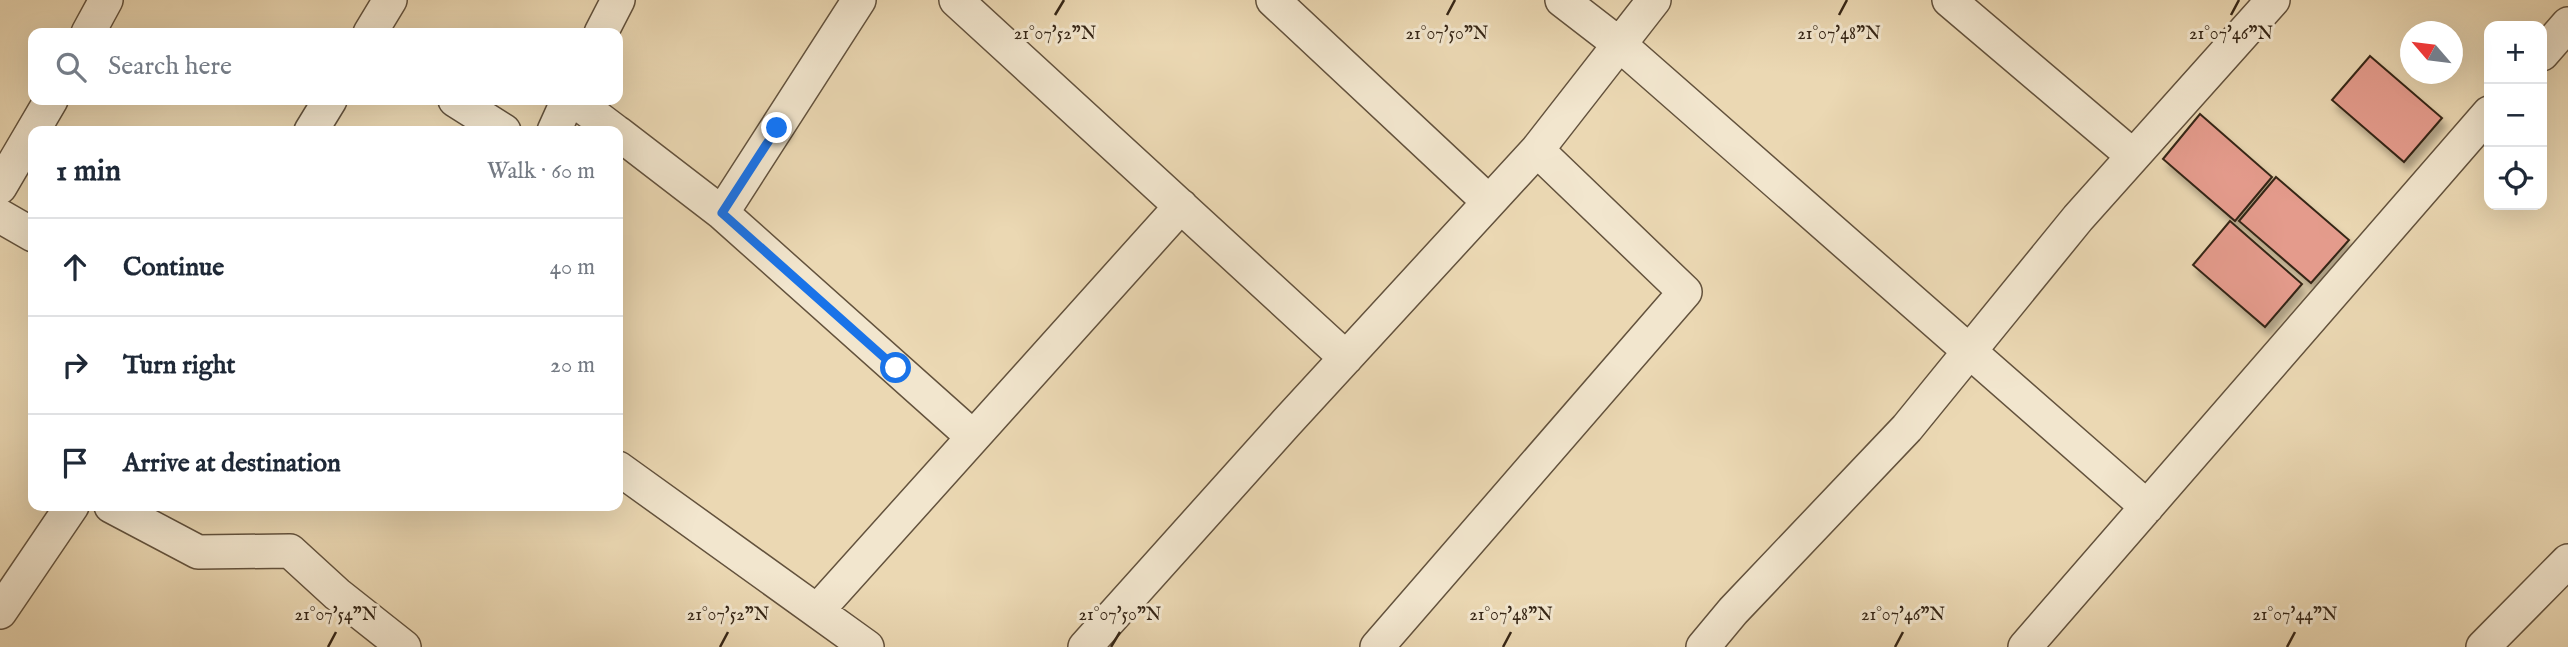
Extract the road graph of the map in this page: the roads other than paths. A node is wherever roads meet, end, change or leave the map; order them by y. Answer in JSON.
{"nodes":[{"id":1,"x":106,"y":0,"type":"edge"},
{"id":2,"x":390,"y":0,"type":"edge"},
{"id":3,"x":618,"y":0,"type":"edge"},
{"id":4,"x":859,"y":0,"type":"edge"},
{"id":5,"x":956,"y":0,"type":"edge"},
{"id":6,"x":1273,"y":0,"type":"edge"},
{"id":7,"x":1562,"y":0,"type":"edge"},
{"id":8,"x":1654,"y":0,"type":"edge"},
{"id":9,"x":1949,"y":0,"type":"edge"},
{"id":10,"x":2273,"y":0,"type":"edge"},
{"id":11,"x":2568,"y":24,"type":"edge"},
{"id":12,"x":91,"y":28,"type":"edge"},
{"id":13,"x":373,"y":28,"type":"edge"},
{"id":14,"x":604,"y":28,"type":"edge"},
{"id":15,"x":1619,"y":44,"type":"junction"},
{"id":16,"x":2547,"y":48,"type":"edge"},
{"id":17,"x":48,"y":105,"type":"edge"},
{"id":18,"x":327,"y":105,"type":"edge"},
{"id":19,"x":463,"y":105,"type":"edge"},
{"id":20,"x":566,"y":105,"type":"edge"},
{"id":21,"x":581,"y":105,"type":"edge"},
{"id":22,"x":2484,"y":119,"type":"edge"},
{"id":23,"x":36,"y":126,"type":"edge"},
{"id":24,"x":314,"y":126,"type":"edge"},
{"id":25,"x":496,"y":126,"type":"edge"},
{"id":26,"x":556,"y":126,"type":"edge"},
{"id":27,"x":608,"y":126,"type":"edge"},
{"id":28,"x":623,"y":137,"type":"edge"},
{"id":29,"x":28,"y":139,"type":"edge"},
{"id":30,"x":1537,"y":150,"type":"junction"},
{"id":31,"x":2133,"y":156,"type":"junction"},
{"id":32,"x":0,"y":187,"type":"edge"},
{"id":33,"x":1489,"y":202,"type":"junction"},
{"id":34,"x":1181,"y":206,"type":"junction"},
{"id":35,"x":722,"y":213,"type":"junction"},
{"id":36,"x":0,"y":216,"type":"edge"},
{"id":37,"x":28,"y":232,"type":"edge"},
{"id":38,"x":1969,"y":352,"type":"junction"},
{"id":39,"x":1346,"y":358,"type":"junction"},
{"id":40,"x":973,"y":437,"type":"junction"},
{"id":41,"x":623,"y":472,"type":"edge"},
{"id":42,"x":2147,"y":507,"type":"junction"},
{"id":43,"x":69,"y":511,"type":"edge"},
{"id":44,"x":120,"y":511,"type":"edge"},
{"id":45,"x":2568,"y":561,"type":"edge"},
{"id":46,"x":817,"y":611,"type":"junction"},
{"id":47,"x":0,"y":612,"type":"edge"},
{"id":48,"x":404,"y":647,"type":"edge"},
{"id":49,"x":867,"y":647,"type":"edge"},
{"id":50,"x":1085,"y":647,"type":"edge"},
{"id":51,"x":1377,"y":647,"type":"edge"},
{"id":52,"x":1703,"y":647,"type":"edge"},
{"id":53,"x":2025,"y":647,"type":"edge"},
{"id":54,"x":2483,"y":647,"type":"edge"}],
"edges":[{"from":1,"to":12,"type":"street"},
{"from":2,"to":13,"type":"street"},
{"from":3,"to":14,"type":"street"},
{"from":4,"to":35,"type":"street"},
{"from":5,"to":34,"type":"street"},
{"from":6,"to":33,"type":"street"},
{"from":7,"to":15,"type":"street"},
{"from":8,"to":15,"type":"street"},
{"from":9,"to":31,"type":"street"},
{"from":10,"to":31,"type":"street"},
{"from":11,"to":16,"type":"street"},
{"from":15,"to":30,"type":"street"},
{"from":15,"to":38,"type":"street"},
{"from":17,"to":23,"type":"street"},
{"from":18,"to":24,"type":"street"},
{"from":19,"to":25,"type":"street"},
{"from":20,"to":26,"type":"street"},
{"from":21,"to":27,"type":"street"},
{"from":22,"to":42,"type":"street"},
{"from":28,"to":35,"type":"street"},
{"from":29,"to":32,"type":"street"},
{"from":30,"to":33,"type":"street"},
{"from":30,"to":51,"type":"street"},
{"from":31,"to":38,"type":"street"},
{"from":33,"to":39,"type":"street"},
{"from":34,"to":39,"type":"street"},
{"from":34,"to":40,"type":"street"},
{"from":35,"to":40,"type":"street"},
{"from":36,"to":37,"type":"street"},
{"from":38,"to":42,"type":"street"},
{"from":38,"to":52,"type":"street"},
{"from":39,"to":50,"type":"street"},
{"from":40,"to":46,"type":"street"},
{"from":41,"to":46,"type":"street"},
{"from":42,"to":53,"type":"street"},
{"from":43,"to":47,"type":"street"},
{"from":44,"to":48,"type":"street"},
{"from":45,"to":54,"type":"street"},
{"from":46,"to":49,"type":"street"}]}
